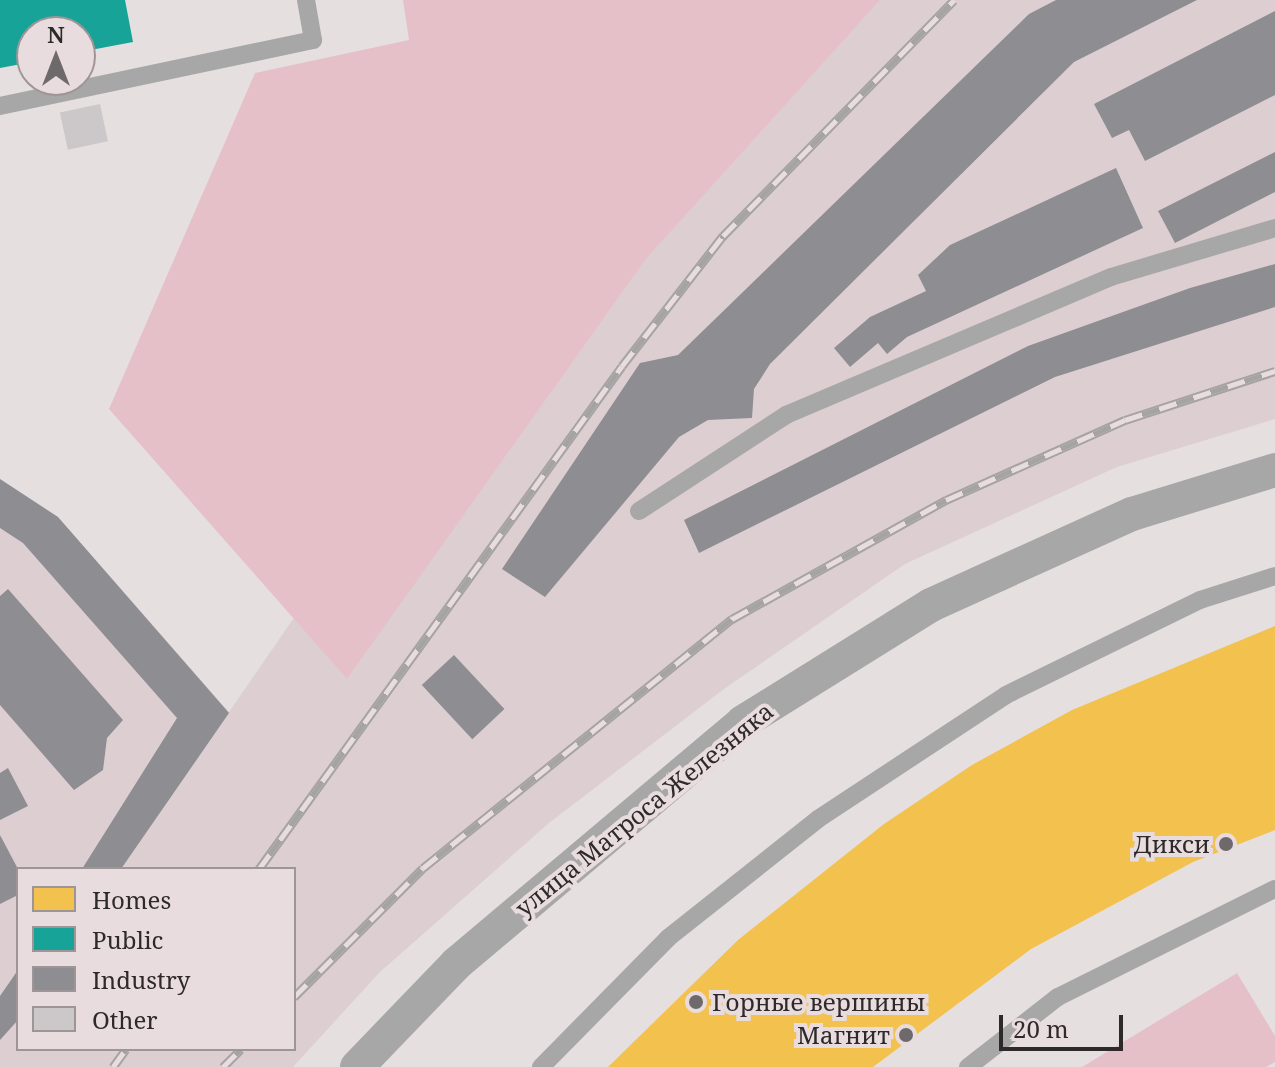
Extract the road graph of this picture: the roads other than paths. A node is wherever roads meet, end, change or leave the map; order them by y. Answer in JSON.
{"nodes":[{"id":1,"x":306,"y":0,"type":"edge"},
{"id":2,"x":0,"y":106,"type":"edge"},
{"id":3,"x":1275,"y":228,"type":"edge"},
{"id":4,"x":1275,"y":470,"type":"edge"},
{"id":5,"x":639,"y":511,"type":"dead end"},
{"id":6,"x":1275,"y":576,"type":"edge"},
{"id":7,"x":1275,"y":889,"type":"edge"},
{"id":8,"x":357,"y":1067,"type":"edge"},
{"id":9,"x":541,"y":1067,"type":"edge"},
{"id":10,"x":968,"y":1067,"type":"edge"}],
"edges":[{"from":1,"to":2,"type":"lane"},
{"from":3,"to":5,"type":"lane"},
{"from":4,"to":8,"type":"street","name":"улица Матроса Железняка"},
{"from":6,"to":9,"type":"lane"},
{"from":7,"to":10,"type":"lane"}]}
